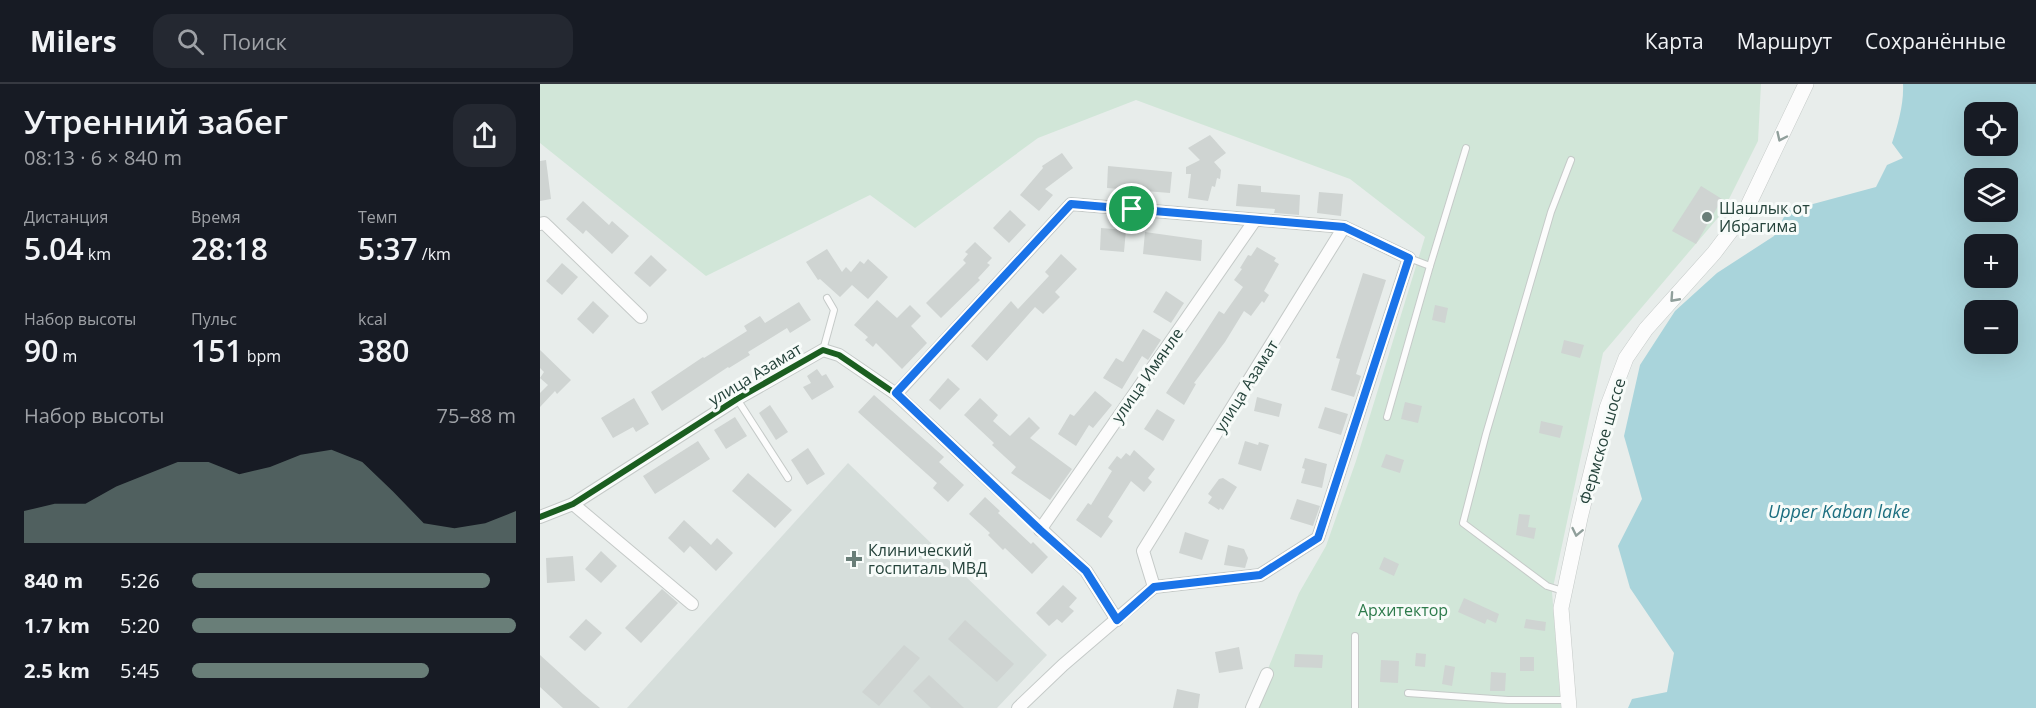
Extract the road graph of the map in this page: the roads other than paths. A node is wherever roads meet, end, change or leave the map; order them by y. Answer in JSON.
{"nodes":[{"id":1,"x":1806,"y":84,"type":"edge"},
{"id":2,"x":1466,"y":148,"type":"dead end"},
{"id":3,"x":1571,"y":160,"type":"dead end"},
{"id":4,"x":1255,"y":220,"type":"junction"},
{"id":5,"x":540,"y":224,"type":"edge"},
{"id":6,"x":1344,"y":227,"type":"junction"},
{"id":7,"x":1409,"y":258,"type":"junction"},
{"id":8,"x":1430,"y":266,"type":"junction"},
{"id":9,"x":827,"y":298,"type":"dead end"},
{"id":10,"x":641,"y":317,"type":"dead end"},
{"id":11,"x":823,"y":350,"type":"junction"},
{"id":12,"x":896,"y":393,"type":"junction"},
{"id":13,"x":737,"y":399,"type":"junction"},
{"id":14,"x":1387,"y":417,"type":"dead end"},
{"id":15,"x":788,"y":478,"type":"dead end"},
{"id":16,"x":573,"y":504,"type":"junction"},
{"id":17,"x":540,"y":517,"type":"edge"},
{"id":18,"x":1040,"y":530,"type":"junction"},
{"id":19,"x":1154,"y":587,"type":"junction"},
{"id":20,"x":1565,"y":592,"type":"junction"},
{"id":21,"x":692,"y":603,"type":"dead end"},
{"id":22,"x":1117,"y":620,"type":"junction"},
{"id":23,"x":1355,"y":636,"type":"dead end"},
{"id":24,"x":1267,"y":674,"type":"dead end"},
{"id":25,"x":1408,"y":693,"type":"dead end"},
{"id":26,"x":1569,"y":704,"type":"edge"},
{"id":27,"x":1018,"y":708,"type":"edge"},
{"id":28,"x":1252,"y":708,"type":"edge"},
{"id":29,"x":1355,"y":708,"type":"edge"}],
"edges":[{"from":1,"to":20,"type":"street","name":"Фермское шоссе","one_way":true},
{"from":2,"to":8,"type":"lane"},
{"from":3,"to":20,"type":"lane"},
{"from":4,"to":6,"type":"street"},
{"from":4,"to":12,"type":"street"},
{"from":4,"to":18,"type":"street","name":"улица Имянле"},
{"from":5,"to":10,"type":"street"},
{"from":6,"to":7,"type":"street"},
{"from":6,"to":19,"type":"street","name":"улица Азамат"},
{"from":7,"to":8,"type":"lane"},
{"from":7,"to":19,"type":"street"},
{"from":8,"to":14,"type":"lane"},
{"from":9,"to":11,"type":"lane"},
{"from":11,"to":12,"type":"street","name":"улица Азамат"},
{"from":11,"to":13,"type":"street","name":"улица Азамат"},
{"from":12,"to":18,"type":"street","name":"улица Азамат"},
{"from":13,"to":15,"type":"lane"},
{"from":13,"to":16,"type":"street","name":"улица Азамат"},
{"from":16,"to":17,"type":"street","name":"улица Азамат"},
{"from":16,"to":21,"type":"street"},
{"from":18,"to":22,"type":"street","name":"улица Азамат"},
{"from":19,"to":22,"type":"street"},
{"from":20,"to":26,"type":"street","name":"Фермское шоссе"},
{"from":22,"to":27,"type":"street"},
{"from":23,"to":29,"type":"lane"},
{"from":24,"to":28,"type":"street"},
{"from":25,"to":26,"type":"lane"}]}
